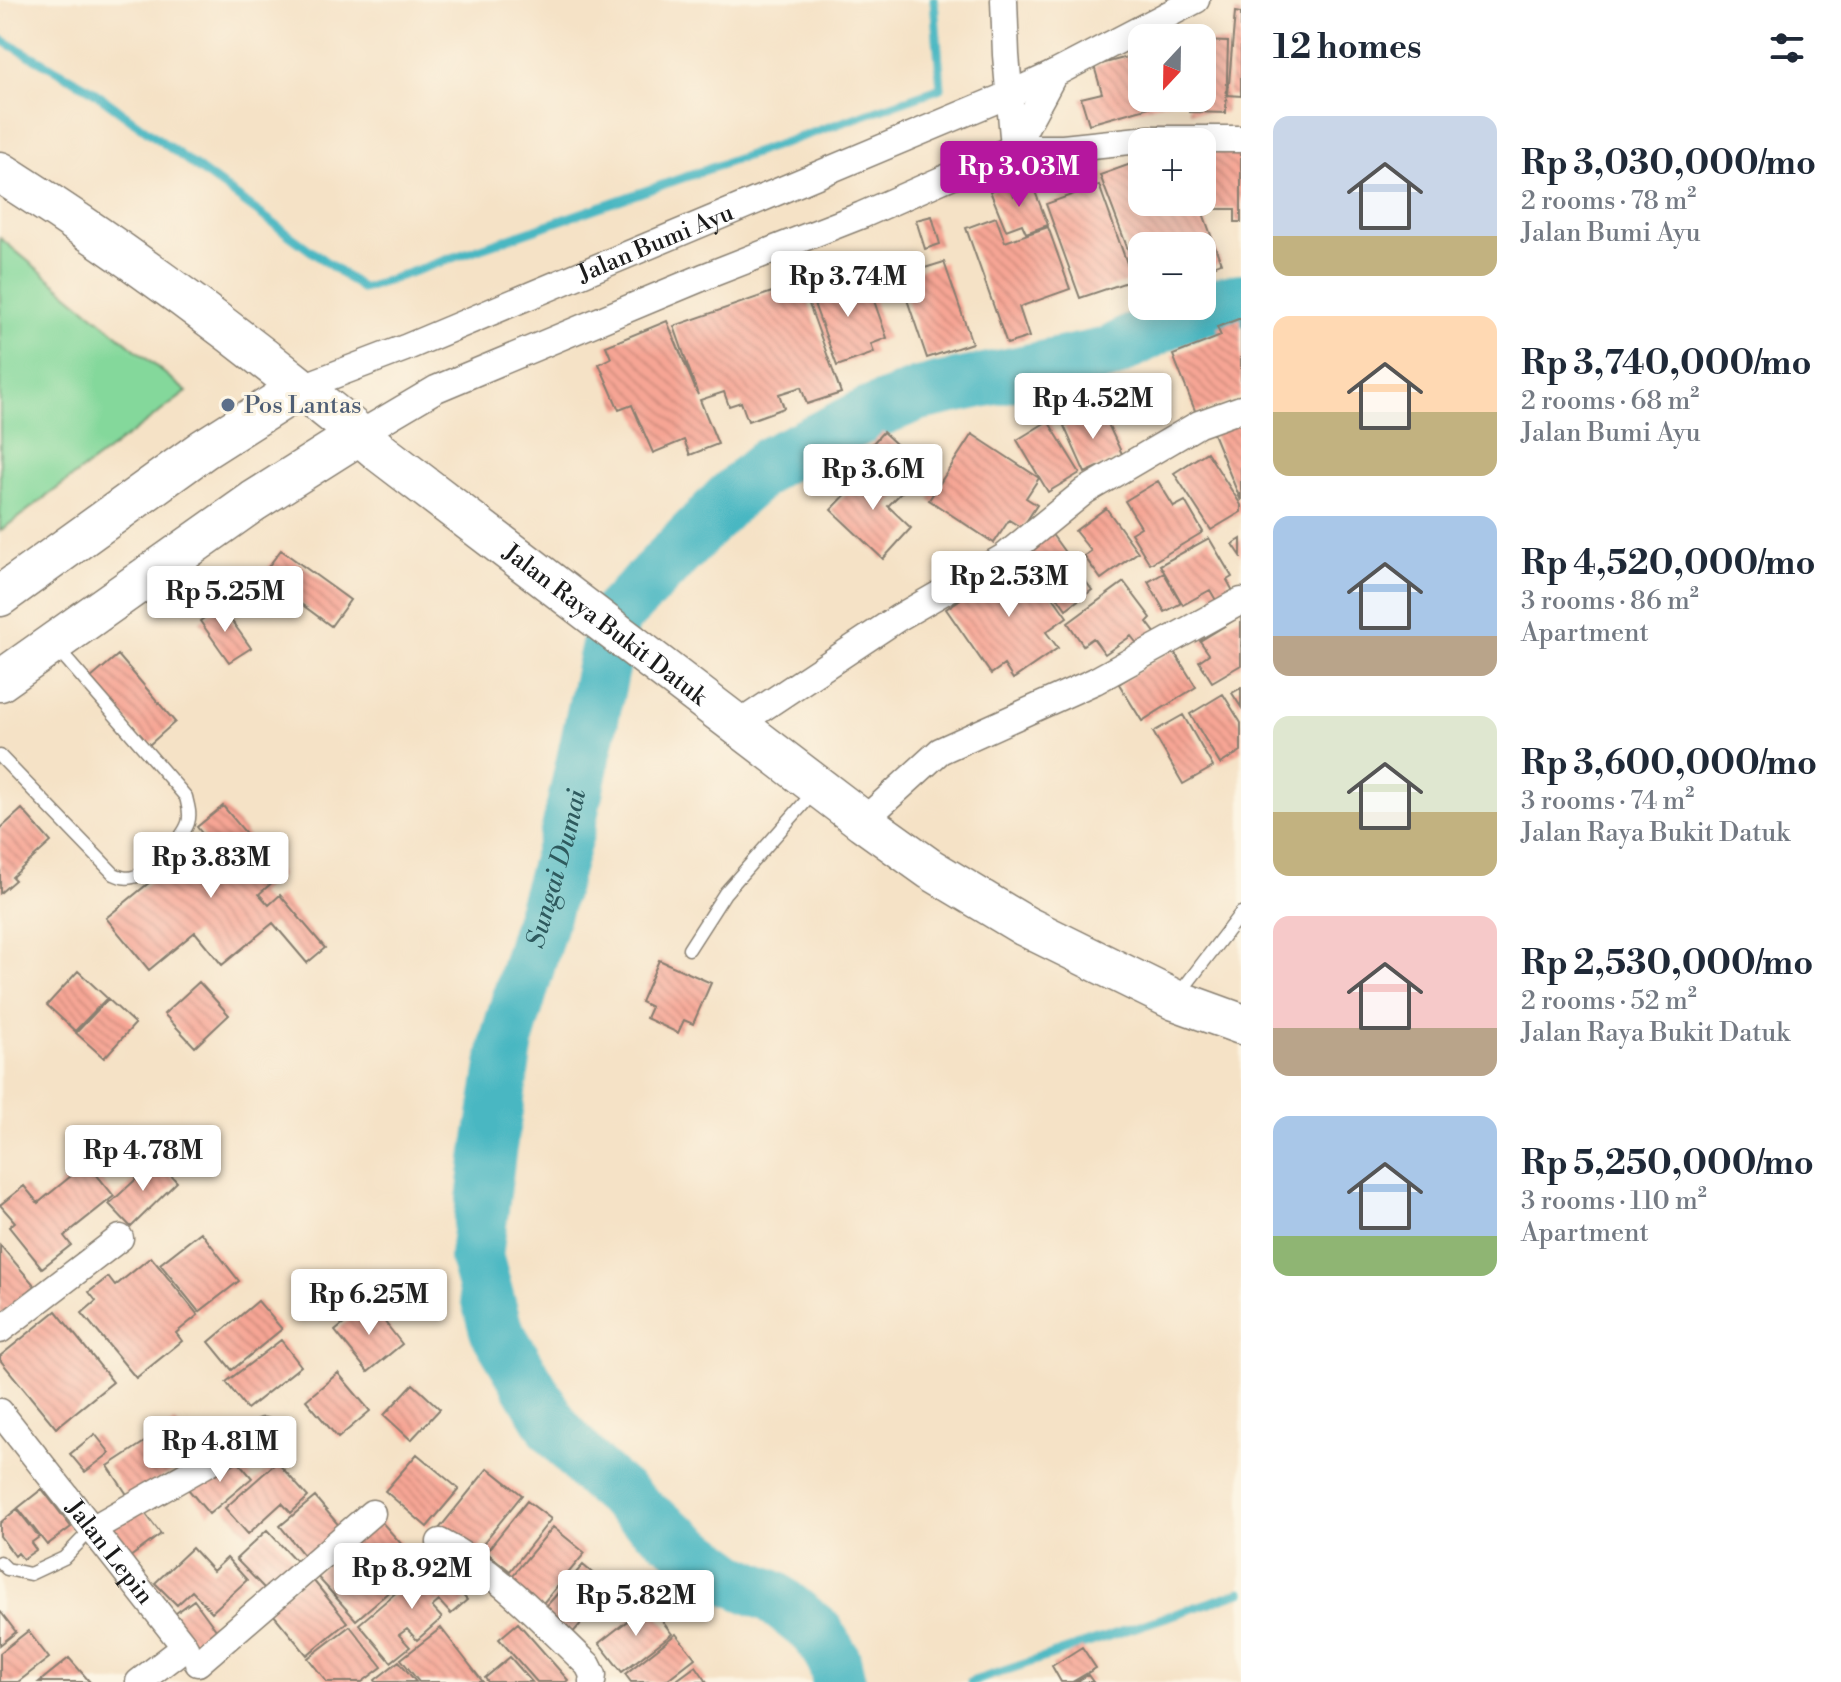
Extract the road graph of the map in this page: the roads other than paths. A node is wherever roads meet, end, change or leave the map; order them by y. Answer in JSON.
{"nodes":[{"id":1,"x":1004,"y":0,"type":"edge"},
{"id":2,"x":1196,"y":0,"type":"edge"},
{"id":3,"x":1054,"y":74,"type":"junction"},
{"id":4,"x":1008,"y":95,"type":"junction"},
{"id":5,"x":1241,"y":139,"type":"edge"},
{"id":6,"x":1014,"y":148,"type":"junction"},
{"id":7,"x":0,"y":172,"type":"edge"},
{"id":8,"x":300,"y":388,"type":"junction"},
{"id":9,"x":1241,"y":409,"type":"edge"},
{"id":10,"x":360,"y":434,"type":"junction"},
{"id":11,"x":0,"y":596,"type":"edge"},
{"id":12,"x":1241,"y":601,"type":"edge"},
{"id":13,"x":53,"y":644,"type":"junction"},
{"id":14,"x":0,"y":681,"type":"edge"},
{"id":15,"x":737,"y":725,"type":"junction"},
{"id":16,"x":0,"y":756,"type":"edge"},
{"id":17,"x":819,"y":787,"type":"junction"},
{"id":18,"x":863,"y":821,"type":"junction"},
{"id":19,"x":1241,"y":913,"type":"edge"},
{"id":20,"x":689,"y":949,"type":"dead end"},
{"id":21,"x":1175,"y":1000,"type":"junction"},
{"id":22,"x":1241,"y":1024,"type":"edge"},
{"id":23,"x":120,"y":1238,"type":"dead end"},
{"id":24,"x":0,"y":1330,"type":"edge"},
{"id":25,"x":0,"y":1412,"type":"edge"},
{"id":26,"x":264,"y":1431,"type":"dead end"},
{"id":27,"x":372,"y":1513,"type":"dead end"},
{"id":28,"x":92,"y":1529,"type":"junction"},
{"id":29,"x":440,"y":1542,"type":"dead end"},
{"id":30,"x":2,"y":1568,"type":"edge"},
{"id":31,"x":198,"y":1664,"type":"edge"},
{"id":32,"x":139,"y":1682,"type":"edge"},
{"id":33,"x":592,"y":1682,"type":"edge"}],
"edges":[{"from":1,"to":4,"type":"street"},
{"from":2,"to":3,"type":"street","name":"Jalan Bumi Ayu"},
{"from":3,"to":4,"type":"street","name":"Jalan Bumi Ayu"},
{"from":3,"to":6,"type":"street"},
{"from":4,"to":6,"type":"street"},
{"from":4,"to":8,"type":"street","name":"Jalan Bumi Ayu"},
{"from":5,"to":6,"type":"street"},
{"from":6,"to":10,"type":"street","name":"Jalan Bumi Ayu"},
{"from":7,"to":8,"type":"main road","name":"Jalan Raya Bukit Datuk"},
{"from":8,"to":10,"type":"main road","name":"Jalan Raya Bukit Datuk"},
{"from":8,"to":11,"type":"main road"},
{"from":9,"to":15,"type":"street"},
{"from":10,"to":13,"type":"main road"},
{"from":10,"to":15,"type":"main road","name":"Jalan Raya Bukit Datuk"},
{"from":12,"to":18,"type":"street"},
{"from":13,"to":14,"type":"main road"},
{"from":13,"to":16,"type":"lane"},
{"from":15,"to":17,"type":"main road","name":"Jalan Raya Bukit Datuk"},
{"from":17,"to":18,"type":"main road","name":"Jalan Raya Bukit Datuk"},
{"from":17,"to":20,"type":"lane"},
{"from":18,"to":21,"type":"main road","name":"Jalan Raya Bukit Datuk"},
{"from":19,"to":21,"type":"lane"},
{"from":21,"to":22,"type":"main road","name":"Jalan Raya Bukit Datuk"},
{"from":23,"to":24,"type":"street"},
{"from":25,"to":28,"type":"street","name":"Jalan Lepin"},
{"from":26,"to":28,"type":"street"},
{"from":27,"to":31,"type":"street"},
{"from":28,"to":30,"type":"lane"},
{"from":28,"to":31,"type":"street","name":"Jalan Lepin"},
{"from":29,"to":33,"type":"street"},
{"from":31,"to":32,"type":"street"}]}
